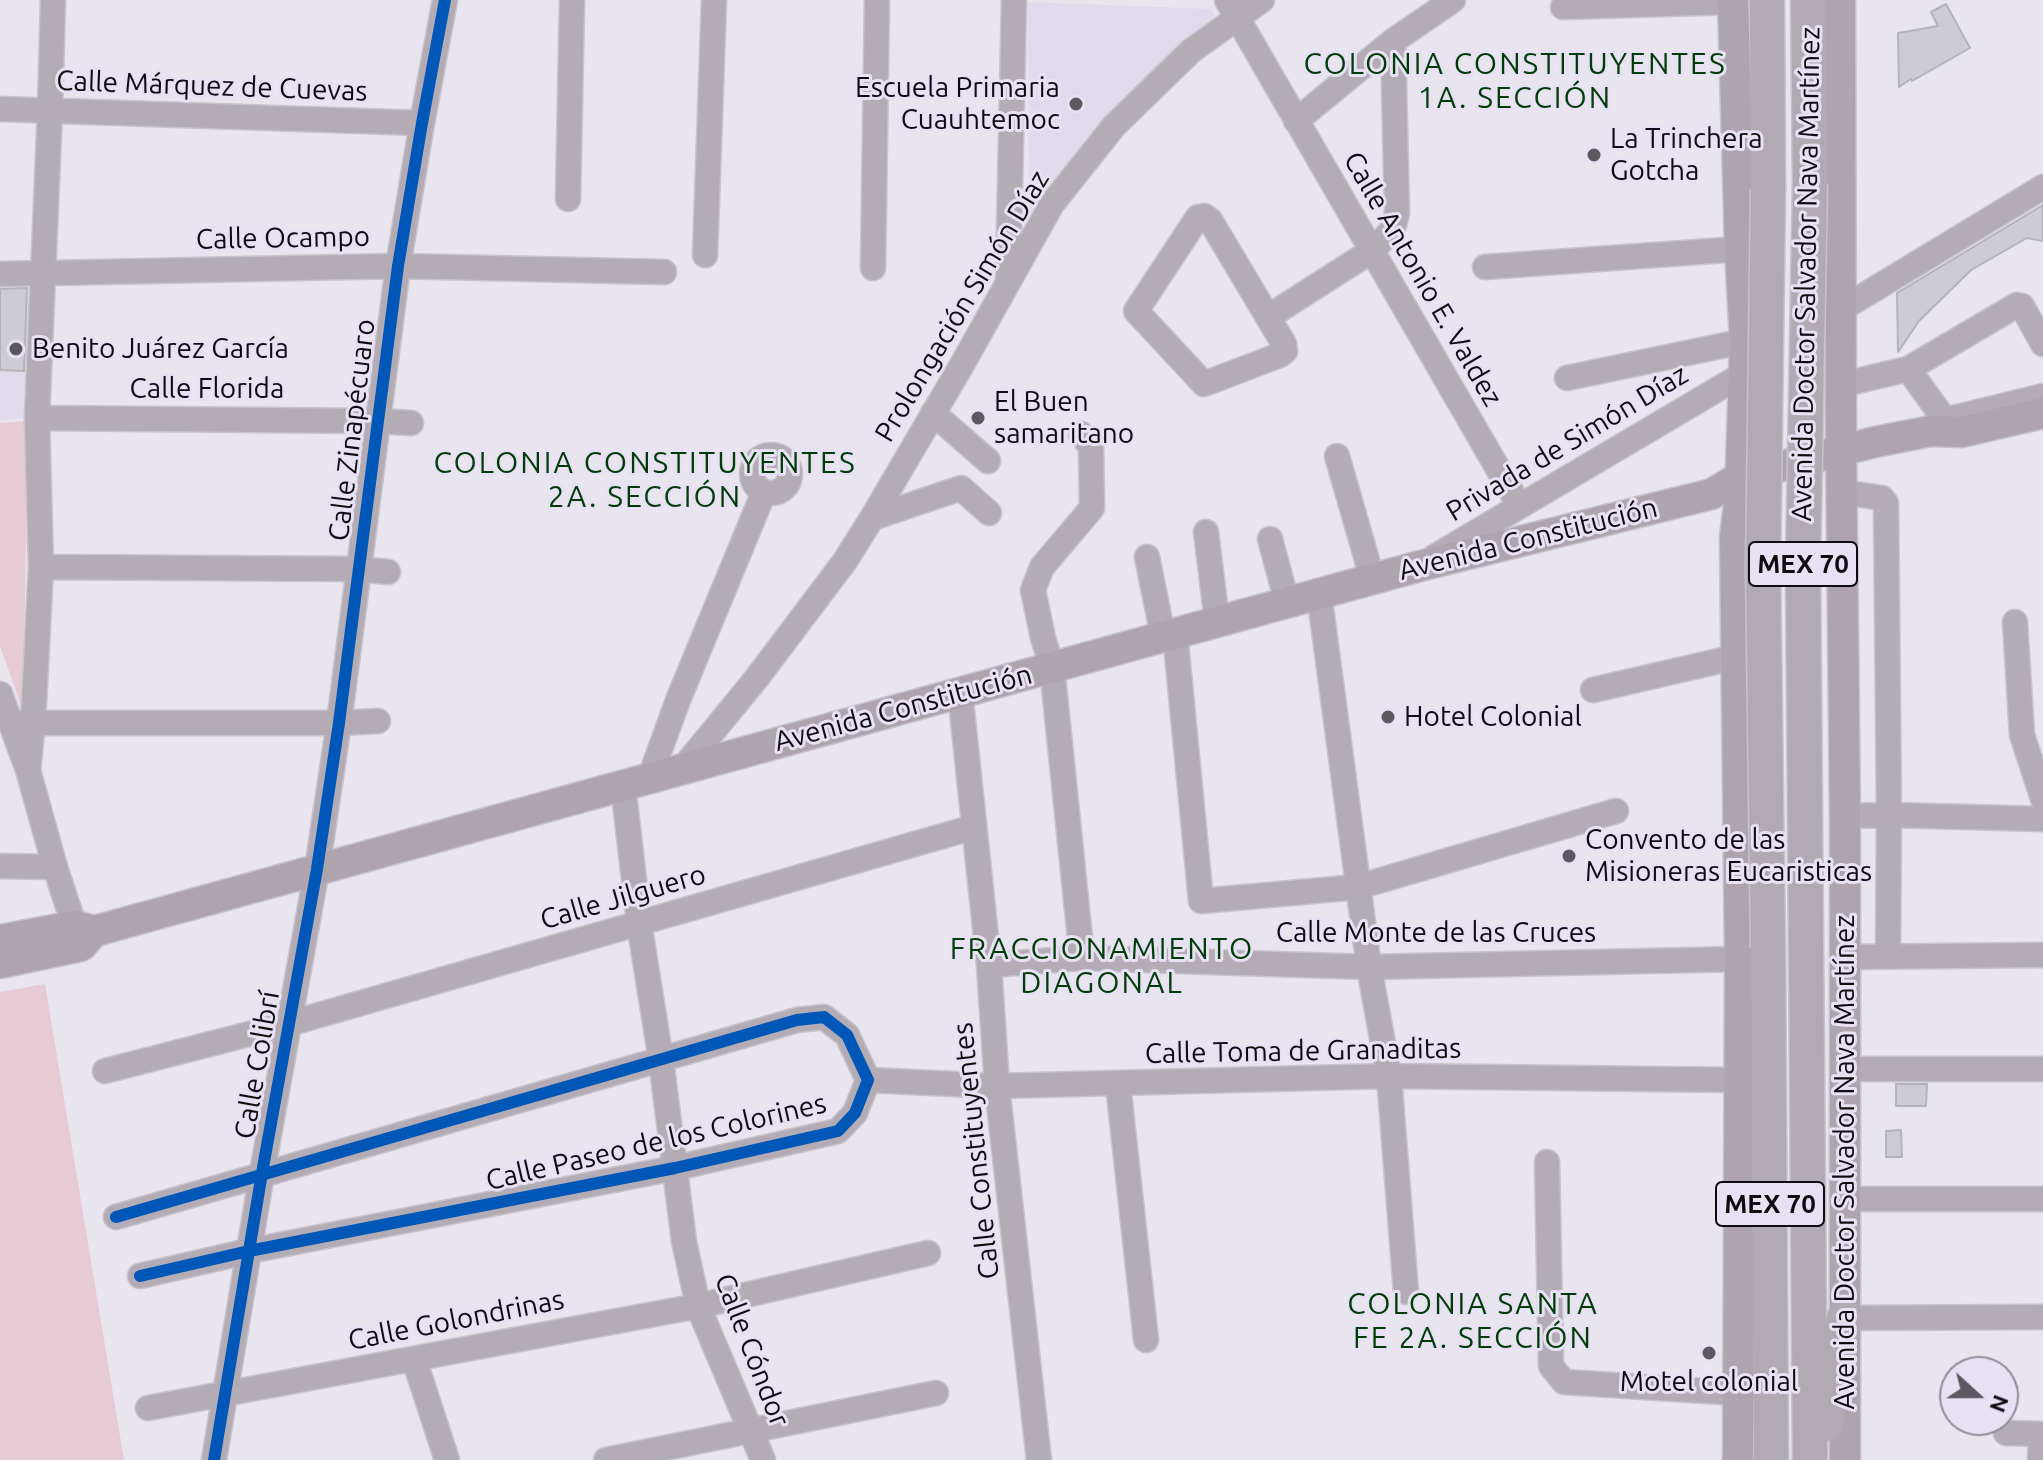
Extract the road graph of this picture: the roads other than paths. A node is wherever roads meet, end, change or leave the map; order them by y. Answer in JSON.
{"nodes":[{"id":1,"x":53,"y":0,"type":"edge"},
{"id":2,"x":445,"y":0,"type":"edge"},
{"id":3,"x":572,"y":0,"type":"edge"},
{"id":4,"x":714,"y":0,"type":"edge"},
{"id":5,"x":877,"y":0,"type":"edge"},
{"id":6,"x":1014,"y":0,"type":"edge"},
{"id":7,"x":1262,"y":0,"type":"edge"},
{"id":8,"x":1453,"y":0,"type":"edge"},
{"id":9,"x":1767,"y":0,"type":"edge"},
{"id":10,"x":1808,"y":0,"type":"edge"},
{"id":11,"x":1840,"y":0,"type":"edge"},
{"id":12,"x":1733,"y":1,"type":"edge"},
{"id":13,"x":1563,"y":7,"type":"dead end"},
{"id":14,"x":1232,"y":9,"type":"edge"},
{"id":15,"x":1393,"y":41,"type":"junction"},
{"id":16,"x":0,"y":109,"type":"edge"},
{"id":17,"x":50,"y":109,"type":"junction"},
{"id":18,"x":1296,"y":121,"type":"junction"},
{"id":19,"x":422,"y":123,"type":"junction"},
{"id":20,"x":2043,"y":187,"type":"edge"},
{"id":21,"x":568,"y":199,"type":"dead end"},
{"id":22,"x":1740,"y":249,"type":"junction"},
{"id":23,"x":1373,"y":250,"type":"junction"},
{"id":24,"x":705,"y":255,"type":"dead end"},
{"id":25,"x":398,"y":266,"type":"junction"},
{"id":26,"x":1485,"y":267,"type":"dead end"},
{"id":27,"x":873,"y":268,"type":"dead end"},
{"id":28,"x":664,"y":272,"type":"dead end"},
{"id":29,"x":44,"y":273,"type":"junction"},
{"id":30,"x":0,"y":274,"type":"edge"},
{"id":31,"x":1008,"y":281,"type":"junction"},
{"id":32,"x":1840,"y":310,"type":"junction"},
{"id":33,"x":1268,"y":317,"type":"junction"},
{"id":34,"x":1745,"y":341,"type":"junction"},
{"id":35,"x":2043,"y":344,"type":"edge"},
{"id":36,"x":1908,"y":369,"type":"junction"},
{"id":37,"x":1567,"y":378,"type":"dead end"},
{"id":38,"x":1744,"y":382,"type":"junction"},
{"id":39,"x":1840,"y":385,"type":"junction"},
{"id":40,"x":2043,"y":396,"type":"edge"},
{"id":41,"x":933,"y":413,"type":"junction"},
{"id":42,"x":2043,"y":413,"type":"edge"},
{"id":43,"x":37,"y":418,"type":"junction"},
{"id":44,"x":377,"y":421,"type":"junction"},
{"id":45,"x":411,"y":423,"type":"dead end"},
{"id":46,"x":1962,"y":432,"type":"junction"},
{"id":47,"x":1081,"y":434,"type":"dead end"},
{"id":48,"x":1337,"y":456,"type":"dead end"},
{"id":49,"x":1841,"y":456,"type":"junction"},
{"id":50,"x":988,"y":461,"type":"dead end"},
{"id":51,"x":1731,"y":489,"type":"junction"},
{"id":52,"x":764,"y":492,"type":"dead end"},
{"id":53,"x":1519,"y":505,"type":"junction"},
{"id":54,"x":989,"y":513,"type":"dead end"},
{"id":55,"x":872,"y":518,"type":"junction"},
{"id":56,"x":1842,"y":523,"type":"junction"},
{"id":57,"x":1206,"y":532,"type":"dead end"},
{"id":58,"x":1735,"y":537,"type":"junction"},
{"id":59,"x":1270,"y":539,"type":"dead end"},
{"id":60,"x":1147,"y":557,"type":"dead end"},
{"id":61,"x":1420,"y":566,"type":"junction"},
{"id":62,"x":41,"y":567,"type":"junction"},
{"id":63,"x":358,"y":569,"type":"junction"},
{"id":64,"x":388,"y":572,"type":"dead end"},
{"id":65,"x":1370,"y":579,"type":"junction"},
{"id":66,"x":1319,"y":593,"type":"junction"},
{"id":67,"x":1287,"y":602,"type":"junction"},
{"id":68,"x":1217,"y":621,"type":"junction"},
{"id":69,"x":2015,"y":622,"type":"dead end"},
{"id":70,"x":1169,"y":635,"type":"junction"},
{"id":71,"x":1736,"y":657,"type":"junction"},
{"id":72,"x":1052,"y":667,"type":"junction"},
{"id":73,"x":1593,"y":690,"type":"dead end"},
{"id":74,"x":960,"y":692,"type":"junction"},
{"id":75,"x":0,"y":694,"type":"edge"},
{"id":76,"x":378,"y":721,"type":"dead end"},
{"id":77,"x":22,"y":723,"type":"junction"},
{"id":78,"x":339,"y":723,"type":"junction"},
{"id":79,"x":683,"y":768,"type":"junction"},
{"id":80,"x":636,"y":781,"type":"junction"},
{"id":81,"x":2043,"y":799,"type":"edge"},
{"id":82,"x":1616,"y":811,"type":"dead end"},
{"id":83,"x":1889,"y":815,"type":"junction"},
{"id":84,"x":1845,"y":816,"type":"junction"},
{"id":85,"x":2043,"y":819,"type":"edge"},
{"id":86,"x":974,"y":827,"type":"junction"},
{"id":87,"x":0,"y":866,"type":"edge"},
{"id":88,"x":55,"y":867,"type":"junction"},
{"id":89,"x":317,"y":869,"type":"junction"},
{"id":90,"x":1358,"y":887,"type":"junction"},
{"id":91,"x":639,"y":923,"type":"junction"},
{"id":92,"x":84,"y":934,"type":"junction"},
{"id":93,"x":0,"y":940,"type":"edge"},
{"id":94,"x":1754,"y":953,"type":"junction"},
{"id":95,"x":2043,"y":955,"type":"edge"},
{"id":96,"x":1844,"y":957,"type":"junction"},
{"id":97,"x":1888,"y":957,"type":"junction"},
{"id":98,"x":1082,"y":958,"type":"junction"},
{"id":99,"x":0,"y":963,"type":"edge"},
{"id":100,"x":989,"y":965,"type":"junction"},
{"id":101,"x":1369,"y":967,"type":"junction"},
{"id":102,"x":288,"y":1024,"type":"junction"},
{"id":103,"x":661,"y":1060,"type":"junction"},
{"id":104,"x":1845,"y":1069,"type":"junction"},
{"id":105,"x":2043,"y":1069,"type":"edge"},
{"id":106,"x":105,"y":1071,"type":"dead end"},
{"id":107,"x":1389,"y":1076,"type":"junction"},
{"id":108,"x":868,"y":1080,"type":"junction"},
{"id":109,"x":1740,"y":1080,"type":"junction"},
{"id":110,"x":1118,"y":1084,"type":"junction"},
{"id":111,"x":997,"y":1086,"type":"junction"},
{"id":112,"x":1547,"y":1162,"type":"dead end"},
{"id":113,"x":675,"y":1168,"type":"junction"},
{"id":114,"x":262,"y":1173,"type":"junction"},
{"id":115,"x":1845,"y":1199,"type":"junction"},
{"id":116,"x":2043,"y":1199,"type":"edge"},
{"id":117,"x":116,"y":1217,"type":"dead end"},
{"id":118,"x":249,"y":1251,"type":"junction"},
{"id":119,"x":928,"y":1253,"type":"dead end"},
{"id":120,"x":140,"y":1276,"type":"dead end"},
{"id":121,"x":1771,"y":1279,"type":"junction"},
{"id":122,"x":1406,"y":1292,"type":"dead end"},
{"id":123,"x":698,"y":1306,"type":"junction"},
{"id":124,"x":2043,"y":1317,"type":"edge"},
{"id":125,"x":1844,"y":1318,"type":"junction"},
{"id":126,"x":1146,"y":1340,"type":"dead end"},
{"id":127,"x":414,"y":1359,"type":"junction"},
{"id":128,"x":936,"y":1393,"type":"dead end"},
{"id":129,"x":1738,"y":1393,"type":"junction"},
{"id":130,"x":226,"y":1394,"type":"junction"},
{"id":131,"x":148,"y":1408,"type":"dead end"},
{"id":132,"x":750,"y":1432,"type":"junction"},
{"id":133,"x":2019,"y":1433,"type":"edge"},
{"id":134,"x":214,"y":1460,"type":"edge"},
{"id":135,"x":447,"y":1460,"type":"edge"},
{"id":136,"x":606,"y":1460,"type":"edge"},
{"id":137,"x":763,"y":1460,"type":"edge"},
{"id":138,"x":1039,"y":1460,"type":"edge"},
{"id":139,"x":1738,"y":1460,"type":"edge"},
{"id":140,"x":1748,"y":1460,"type":"edge"},
{"id":141,"x":1771,"y":1460,"type":"edge"},
{"id":142,"x":1810,"y":1460,"type":"edge"},
{"id":143,"x":1820,"y":1460,"type":"edge"},
{"id":144,"x":1845,"y":1460,"type":"edge"},
{"id":145,"x":2040,"y":1460,"type":"edge"}],
"edges":[{"from":1,"to":17,"type":"street"},
{"from":2,"to":19,"type":"street","name":"Calle Zinapécuaro"},
{"from":3,"to":21,"type":"street"},
{"from":4,"to":24,"type":"street"},
{"from":5,"to":27,"type":"street"},
{"from":6,"to":31,"type":"street"},
{"from":7,"to":14,"type":"street","name":"Prolongación Simón Díaz"},
{"from":8,"to":15,"type":"street"},
{"from":9,"to":94,"type":"highway","name":"Avenida Doctor Salvador Nava Martínez","number":"MEX 70","bridge":true},
{"from":10,"to":142,"type":"highway","name":"Avenida Doctor Salvador Nava Martínez","number":"MEX 70","bridge":true},
{"from":11,"to":32,"type":"main road","name":"Avenida Doctor Salvador Nava Martínez"},
{"from":12,"to":13,"type":"street"},
{"from":12,"to":22,"type":"main road","name":"Avenida Doctor Salvador Nava Martínez"},
{"from":14,"to":18,"type":"street","name":"Calle Antonio E. Valdez"},
{"from":14,"to":31,"type":"street","name":"Prolongación Simón Díaz"},
{"from":15,"to":18,"type":"street"},
{"from":15,"to":23,"type":"street"},
{"from":16,"to":17,"type":"street","name":"Calle Márquez de Cuevas"},
{"from":17,"to":19,"type":"street","name":"Calle Márquez de Cuevas"},
{"from":17,"to":29,"type":"street"},
{"from":18,"to":23,"type":"street","name":"Calle Antonio E. Valdez"},
{"from":19,"to":25,"type":"street","name":"Calle Zinapécuaro"},
{"from":20,"to":32,"type":"street"},
{"from":22,"to":26,"type":"street"},
{"from":22,"to":34,"type":"main road","name":"Avenida Doctor Salvador Nava Martínez"},
{"from":23,"to":33,"type":"street"},
{"from":23,"to":53,"type":"street","name":"Calle Antonio E. Valdez"},
{"from":25,"to":28,"type":"street","name":"Calle Ocampo"},
{"from":25,"to":29,"type":"street","name":"Calle Ocampo"},
{"from":25,"to":44,"type":"street","name":"Calle Zinapécuaro"},
{"from":29,"to":30,"type":"street","name":"Calle Ocampo"},
{"from":29,"to":43,"type":"street"},
{"from":31,"to":41,"type":"street","name":"Prolongación Simón Díaz"},
{"from":32,"to":39,"type":"main road","name":"Avenida Doctor Salvador Nava Martínez"},
{"from":33,"to":33,"type":"street"},
{"from":34,"to":37,"type":"street"},
{"from":34,"to":38,"type":"main road","name":"Avenida Doctor Salvador Nava Martínez"},
{"from":35,"to":36,"type":"street"},
{"from":36,"to":39,"type":"street"},
{"from":36,"to":40,"type":"street"},
{"from":38,"to":49,"type":"main road"},
{"from":38,"to":51,"type":"main road","name":"Avenida Doctor Salvador Nava Martínez"},
{"from":38,"to":53,"type":"street","name":"Privada de Simón Díaz"},
{"from":39,"to":49,"type":"main road","name":"Avenida Doctor Salvador Nava Martínez"},
{"from":41,"to":50,"type":"street"},
{"from":41,"to":55,"type":"street","name":"Prolongación Simón Díaz"},
{"from":42,"to":46,"type":"main road","name":"Avenida Constitución"},
{"from":43,"to":44,"type":"street","name":"Calle Florida"},
{"from":43,"to":62,"type":"street"},
{"from":44,"to":45,"type":"street","name":"Calle Florida"},
{"from":44,"to":63,"type":"street","name":"Calle Zinapécuaro"},
{"from":46,"to":49,"type":"main road","name":"Avenida Constitución"},
{"from":46,"to":49,"type":"main road","name":"Avenida Constitución"},
{"from":47,"to":72,"type":"street"},
{"from":48,"to":65,"type":"street"},
{"from":49,"to":51,"type":"main road","name":"Avenida Constitución"},
{"from":49,"to":56,"type":"main road","name":"Avenida Doctor Salvador Nava Martínez"},
{"from":49,"to":83,"type":"street"},
{"from":51,"to":58,"type":"main road","name":"Avenida Doctor Salvador Nava Martínez"},
{"from":51,"to":61,"type":"main road","name":"Avenida Constitución"},
{"from":52,"to":80,"type":"street"},
{"from":53,"to":61,"type":"street","name":"Privada de Simón Díaz"},
{"from":54,"to":55,"type":"street"},
{"from":55,"to":79,"type":"street","name":"Prolongación Simón Díaz"},
{"from":56,"to":58,"type":"main road"},
{"from":56,"to":84,"type":"main road","name":"Avenida Doctor Salvador Nava Martínez"},
{"from":57,"to":68,"type":"street"},
{"from":58,"to":71,"type":"main road","name":"Avenida Doctor Salvador Nava Martínez"},
{"from":59,"to":67,"type":"street"},
{"from":60,"to":70,"type":"street"},
{"from":61,"to":65,"type":"main road","name":"Avenida Constitución"},
{"from":62,"to":63,"type":"street"},
{"from":62,"to":77,"type":"street"},
{"from":63,"to":64,"type":"street"},
{"from":63,"to":78,"type":"street","name":"Calle Zinapécuaro"},
{"from":65,"to":66,"type":"main road","name":"Avenida Constitución"},
{"from":66,"to":67,"type":"main road","name":"Avenida Constitución"},
{"from":66,"to":90,"type":"street"},
{"from":67,"to":68,"type":"main road","name":"Avenida Constitución"},
{"from":68,"to":70,"type":"main road","name":"Avenida Constitución"},
{"from":69,"to":81,"type":"street"},
{"from":70,"to":72,"type":"main road","name":"Avenida Constitución"},
{"from":70,"to":90,"type":"street"},
{"from":71,"to":73,"type":"street"},
{"from":71,"to":94,"type":"main road","name":"Avenida Doctor Salvador Nava Martínez"},
{"from":72,"to":74,"type":"main road","name":"Avenida Constitución"},
{"from":72,"to":98,"type":"street"},
{"from":74,"to":79,"type":"main road","name":"Avenida Constitución"},
{"from":74,"to":86,"type":"street","name":"Calle Constituyentes"},
{"from":75,"to":77,"type":"street"},
{"from":76,"to":78,"type":"street"},
{"from":77,"to":78,"type":"street"},
{"from":77,"to":88,"type":"street"},
{"from":78,"to":89,"type":"street","name":"Calle Zinapécuaro"},
{"from":79,"to":80,"type":"main road","name":"Avenida Constitución"},
{"from":80,"to":89,"type":"main road","name":"Avenida Constitución"},
{"from":80,"to":91,"type":"street","name":"Calle Cóndor"},
{"from":82,"to":90,"type":"street"},
{"from":83,"to":84,"type":"street"},
{"from":83,"to":85,"type":"street"},
{"from":83,"to":97,"type":"street"},
{"from":84,"to":96,"type":"main road","name":"Avenida Doctor Salvador Nava Martínez"},
{"from":86,"to":91,"type":"street","name":"Calle Jilguero"},
{"from":86,"to":100,"type":"street","name":"Calle Constituyentes"},
{"from":87,"to":88,"type":"street"},
{"from":88,"to":92,"type":"street"},
{"from":89,"to":92,"type":"main road","name":"Avenida Constitución"},
{"from":89,"to":102,"type":"street","name":"Calle Colibrí"},
{"from":90,"to":101,"type":"street"},
{"from":91,"to":102,"type":"street","name":"Calle Jilguero"},
{"from":91,"to":103,"type":"street","name":"Calle Cóndor"},
{"from":92,"to":93,"type":"main road","name":"Avenida Constitución"},
{"from":92,"to":99,"type":"main road","name":"Avenida Constitución"},
{"from":94,"to":101,"type":"street","name":"Calle Monte de las Cruces"},
{"from":94,"to":109,"type":"main road","name":"Avenida Doctor Salvador Nava Martínez"},
{"from":94,"to":121,"type":"highway","name":"Avenida Doctor Salvador Nava Martínez","number":"MEX 70"},
{"from":95,"to":97,"type":"street"},
{"from":96,"to":97,"type":"street"},
{"from":96,"to":104,"type":"main road","name":"Avenida Doctor Salvador Nava Martínez"},
{"from":98,"to":100,"type":"street","name":"Calle Monte de las Cruces"},
{"from":98,"to":101,"type":"street","name":"Calle Monte de las Cruces"},
{"from":100,"to":111,"type":"street","name":"Calle Constituyentes"},
{"from":101,"to":107,"type":"street"},
{"from":102,"to":106,"type":"street","name":"Calle Jilguero"},
{"from":102,"to":114,"type":"street","name":"Calle Colibrí"},
{"from":103,"to":108,"type":"street"},
{"from":103,"to":113,"type":"street","name":"Calle Cóndor"},
{"from":103,"to":114,"type":"street"},
{"from":104,"to":105,"type":"street"},
{"from":104,"to":115,"type":"main road","name":"Avenida Doctor Salvador Nava Martínez"},
{"from":107,"to":109,"type":"street","name":"Calle Toma de Granaditas"},
{"from":107,"to":110,"type":"street","name":"Calle Toma de Granaditas"},
{"from":107,"to":122,"type":"street"},
{"from":108,"to":111,"type":"street","name":"Calle Toma de Granaditas"},
{"from":108,"to":113,"type":"street","name":"Calle Paseo de los Colorines"},
{"from":109,"to":129,"type":"main road","name":"Avenida Doctor Salvador Nava Martínez"},
{"from":110,"to":111,"type":"street","name":"Calle Toma de Granaditas"},
{"from":110,"to":126,"type":"street"},
{"from":111,"to":138,"type":"street","name":"Calle Constituyentes"},
{"from":112,"to":129,"type":"street"},
{"from":113,"to":118,"type":"street","name":"Calle Paseo de los Colorines"},
{"from":113,"to":123,"type":"street","name":"Calle Cóndor"},
{"from":114,"to":117,"type":"street"},
{"from":114,"to":118,"type":"street","name":"Calle Colibrí"},
{"from":115,"to":116,"type":"street"},
{"from":115,"to":125,"type":"main road","name":"Avenida Doctor Salvador Nava Martínez"},
{"from":118,"to":120,"type":"street","name":"Calle Paseo de los Colorines"},
{"from":118,"to":130,"type":"street","name":"Calle Colibrí"},
{"from":119,"to":123,"type":"street","name":"Calle Golondrinas"},
{"from":121,"to":140,"type":"highway"},
{"from":121,"to":141,"type":"highway","name":"Avenida Doctor Salvador Nava Martínez","number":"MEX 70"},
{"from":123,"to":127,"type":"street","name":"Calle Golondrinas"},
{"from":123,"to":132,"type":"street","name":"Calle Cóndor"},
{"from":124,"to":125,"type":"street"},
{"from":125,"to":143,"type":"highway"},
{"from":125,"to":144,"type":"main road","name":"Avenida Doctor Salvador Nava Martínez"},
{"from":127,"to":130,"type":"street","name":"Calle Golondrinas"},
{"from":127,"to":135,"type":"street"},
{"from":128,"to":132,"type":"street"},
{"from":129,"to":139,"type":"main road","name":"Avenida Doctor Salvador Nava Martínez"},
{"from":130,"to":131,"type":"street","name":"Calle Golondrinas"},
{"from":130,"to":134,"type":"street","name":"Calle Colibrí"},
{"from":132,"to":136,"type":"street"},
{"from":132,"to":137,"type":"street","name":"Calle Cóndor"},
{"from":133,"to":145,"type":"street"}]}
